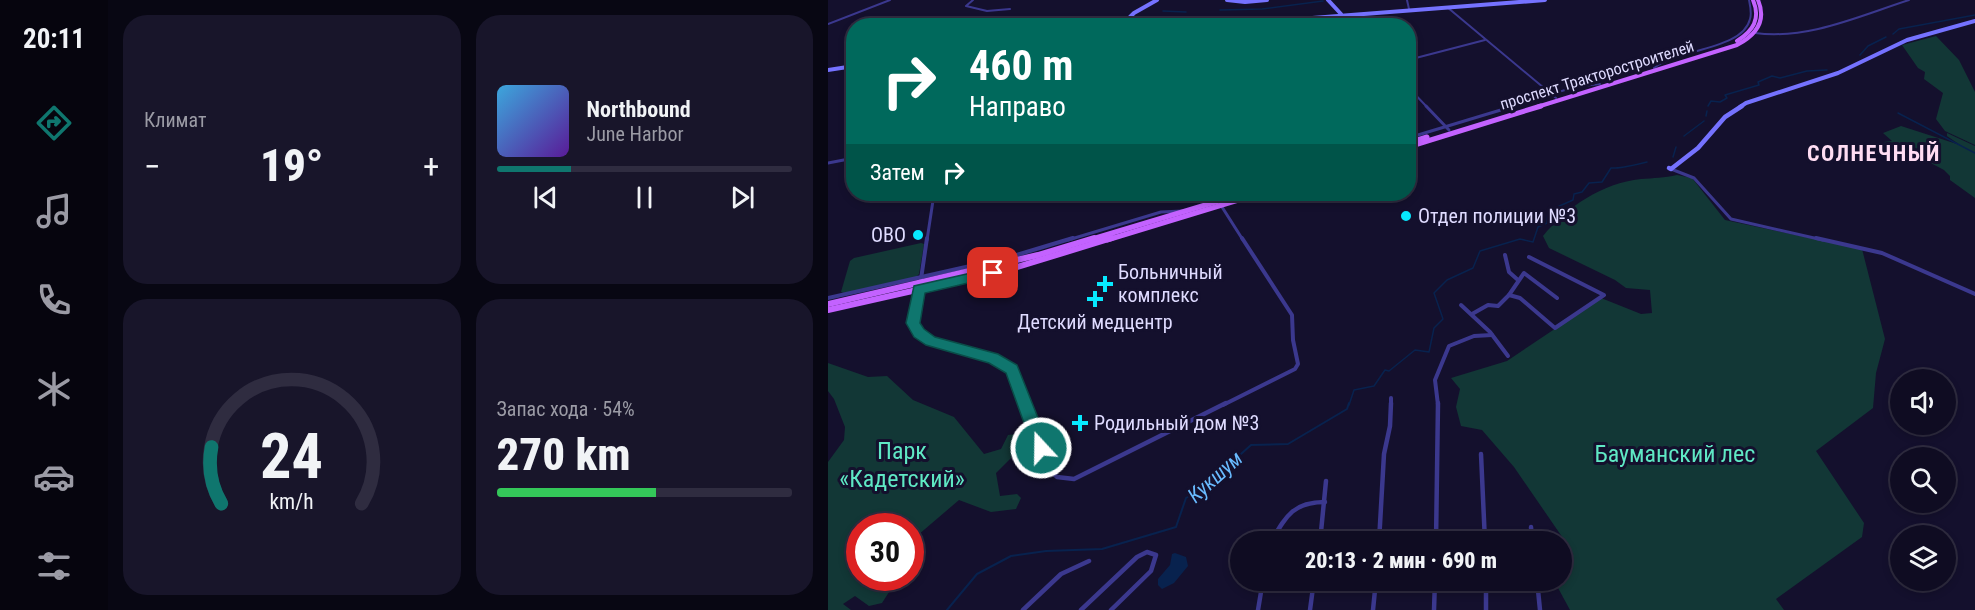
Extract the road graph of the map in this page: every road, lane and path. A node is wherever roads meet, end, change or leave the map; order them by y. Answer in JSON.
{"nodes":[{"id":1,"x":890,"y":0,"type":"edge"},
{"id":2,"x":973,"y":0,"type":"edge"},
{"id":3,"x":1156,"y":0,"type":"edge"},
{"id":4,"x":1227,"y":0,"type":"edge"},
{"id":5,"x":1267,"y":0,"type":"edge"},
{"id":6,"x":1328,"y":0,"type":"edge"},
{"id":7,"x":1407,"y":0,"type":"edge"},
{"id":8,"x":1543,"y":0,"type":"edge"},
{"id":9,"x":1749,"y":0,"type":"edge"},
{"id":10,"x":1753,"y":0,"type":"edge"},
{"id":11,"x":1758,"y":0,"type":"edge"},
{"id":12,"x":1909,"y":0,"type":"edge"},
{"id":13,"x":1447,"y":7,"type":"junction"},
{"id":14,"x":1010,"y":9,"type":"dead end"},
{"id":15,"x":1409,"y":9,"type":"junction"},
{"id":16,"x":1341,"y":14,"type":"junction"},
{"id":17,"x":1129,"y":18,"type":"edge"},
{"id":18,"x":1297,"y":18,"type":"edge"},
{"id":19,"x":1344,"y":18,"type":"edge"},
{"id":20,"x":1975,"y":20,"type":"edge"},
{"id":21,"x":828,"y":24,"type":"edge"},
{"id":22,"x":1755,"y":33,"type":"junction"},
{"id":23,"x":1486,"y":39,"type":"junction"},
{"id":24,"x":1881,"y":52,"type":"joint"},
{"id":25,"x":1416,"y":58,"type":"edge"},
{"id":26,"x":846,"y":67,"type":"edge"},
{"id":27,"x":1654,"y":68,"type":"junction"},
{"id":28,"x":828,"y":70,"type":"edge"},
{"id":29,"x":1613,"y":72,"type":"dead end"},
{"id":30,"x":1632,"y":76,"type":"junction"},
{"id":31,"x":1571,"y":85,"type":"dead end"},
{"id":32,"x":1416,"y":95,"type":"edge"},
{"id":33,"x":1554,"y":96,"type":"junction"},
{"id":34,"x":1449,"y":130,"type":"junction"},
{"id":35,"x":1707,"y":135,"type":"joint"},
{"id":36,"x":1416,"y":136,"type":"edge"},
{"id":37,"x":1416,"y":142,"type":"edge"},
{"id":38,"x":846,"y":160,"type":"edge"},
{"id":39,"x":828,"y":163,"type":"edge"},
{"id":40,"x":1670,"y":169,"type":"joint"},
{"id":41,"x":933,"y":201,"type":"edge"},
{"id":42,"x":1211,"y":201,"type":"edge"},
{"id":43,"x":1226,"y":201,"type":"edge"},
{"id":44,"x":1234,"y":201,"type":"edge"},
{"id":45,"x":1216,"y":206,"type":"junction"},
{"id":46,"x":1185,"y":211,"type":"junction"},
{"id":47,"x":1176,"y":216,"type":"junction"},
{"id":48,"x":1505,"y":255,"type":"dead end"},
{"id":49,"x":1529,"y":257,"type":"dead end"},
{"id":50,"x":1518,"y":280,"type":"junction"},
{"id":51,"x":920,"y":284,"type":"junction"},
{"id":52,"x":1975,"y":294,"type":"edge"},
{"id":53,"x":1509,"y":295,"type":"junction"},
{"id":54,"x":828,"y":298,"type":"edge"},
{"id":55,"x":1557,"y":298,"type":"dead end"},
{"id":56,"x":828,"y":304,"type":"edge"},
{"id":57,"x":1461,"y":305,"type":"dead end"},
{"id":58,"x":828,"y":310,"type":"edge"},
{"id":59,"x":1472,"y":314,"type":"junction"},
{"id":60,"x":1292,"y":315,"type":"joint"},
{"id":61,"x":1492,"y":335,"type":"junction"},
{"id":62,"x":1508,"y":356,"type":"dead end"},
{"id":63,"x":1391,"y":398,"type":"dead end"},
{"id":64,"x":1481,"y":454,"type":"dead end"},
{"id":65,"x":1326,"y":481,"type":"dead end"},
{"id":66,"x":1324,"y":502,"type":"junction"},
{"id":67,"x":1531,"y":527,"type":"dead end"},
{"id":68,"x":1277,"y":531,"type":"edge"},
{"id":69,"x":1321,"y":531,"type":"edge"},
{"id":70,"x":1380,"y":531,"type":"edge"},
{"id":71,"x":1436,"y":531,"type":"edge"},
{"id":72,"x":1484,"y":531,"type":"edge"},
{"id":73,"x":1531,"y":531,"type":"edge"},
{"id":74,"x":1089,"y":561,"type":"dead end"},
{"id":75,"x":1261,"y":591,"type":"edge"},
{"id":76,"x":1313,"y":591,"type":"edge"},
{"id":77,"x":1375,"y":591,"type":"edge"},
{"id":78,"x":1435,"y":591,"type":"edge"},
{"id":79,"x":1486,"y":591,"type":"edge"},
{"id":80,"x":1538,"y":591,"type":"edge"},
{"id":81,"x":1023,"y":610,"type":"edge"},
{"id":82,"x":1082,"y":610,"type":"edge"},
{"id":83,"x":1111,"y":610,"type":"edge"},
{"id":84,"x":1258,"y":610,"type":"edge"},
{"id":85,"x":1310,"y":610,"type":"edge"},
{"id":86,"x":1373,"y":610,"type":"edge"},
{"id":87,"x":1434,"y":610,"type":"edge"},
{"id":88,"x":1486,"y":610,"type":"edge"},
{"id":89,"x":1540,"y":610,"type":"edge"}],
"edges":[{"from":1,"to":21,"type":"street"},
{"from":2,"to":14,"type":"street"},
{"from":3,"to":17,"type":"main road"},
{"from":4,"to":5,"type":"main road"},
{"from":6,"to":16,"type":"main road"},
{"from":7,"to":15,"type":"street"},
{"from":8,"to":13,"type":"main road"},
{"from":9,"to":27,"type":"street"},
{"from":10,"to":27,"type":"main road","name":"проспект Тракторостроителей"},
{"from":11,"to":22,"type":"main road"},
{"from":12,"to":22,"type":"street"},
{"from":13,"to":15,"type":"main road"},
{"from":13,"to":23,"type":"street"},
{"from":15,"to":16,"type":"main road"},
{"from":16,"to":18,"type":"main road"},
{"from":16,"to":19,"type":"street"},
{"from":20,"to":24,"type":"main road"},
{"from":22,"to":30,"type":"main road","name":"проспект Тракторостроителей"},
{"from":23,"to":25,"type":"street"},
{"from":23,"to":33,"type":"street"},
{"from":24,"to":35,"type":"street"},
{"from":26,"to":28,"type":"street"},
{"from":27,"to":30,"type":"main road","name":"проспект Тракторостроителей"},
{"from":29,"to":31,"type":"street"},
{"from":30,"to":33,"type":"main road","name":"проспект Тракторостроителей"},
{"from":30,"to":34,"type":"main road","name":"проспект Тракторостроителей"},
{"from":32,"to":34,"type":"street"},
{"from":33,"to":34,"type":"main road","name":"проспект Тракторостроителей"},
{"from":34,"to":36,"type":"street","name":"проспект Тракторостроителей"},
{"from":34,"to":37,"type":"main road","name":"проспект Тракторостроителей"},
{"from":35,"to":40,"type":"main road"},
{"from":38,"to":39,"type":"street"},
{"from":40,"to":52,"type":"street"},
{"from":41,"to":51,"type":"street"},
{"from":42,"to":45,"type":"main road"},
{"from":43,"to":45,"type":"main road"},
{"from":44,"to":45,"type":"street"},
{"from":45,"to":46,"type":"main road"},
{"from":45,"to":47,"type":"main road"},
{"from":45,"to":60,"type":"street"},
{"from":46,"to":47,"type":"main road"},
{"from":46,"to":51,"type":"street"},
{"from":47,"to":51,"type":"main road"},
{"from":48,"to":50,"type":"street"},
{"from":49,"to":53,"type":"street"},
{"from":50,"to":53,"type":"street"},
{"from":50,"to":55,"type":"street"},
{"from":51,"to":54,"type":"street"},
{"from":51,"to":56,"type":"main road"},
{"from":51,"to":58,"type":"main road"},
{"from":51,"to":60,"type":"street"},
{"from":53,"to":59,"type":"street"},
{"from":57,"to":59,"type":"street"},
{"from":59,"to":61,"type":"street"},
{"from":61,"to":62,"type":"street"},
{"from":61,"to":71,"type":"street"},
{"from":63,"to":70,"type":"street"},
{"from":64,"to":72,"type":"street"},
{"from":65,"to":66,"type":"street"},
{"from":66,"to":68,"type":"street"},
{"from":66,"to":69,"type":"street"},
{"from":67,"to":73,"type":"street"},
{"from":74,"to":81,"type":"street"},
{"from":75,"to":84,"type":"street"},
{"from":76,"to":85,"type":"street"},
{"from":77,"to":86,"type":"street"},
{"from":78,"to":87,"type":"street"},
{"from":79,"to":88,"type":"street"},
{"from":80,"to":89,"type":"street"},
{"from":82,"to":83,"type":"street"}]}
